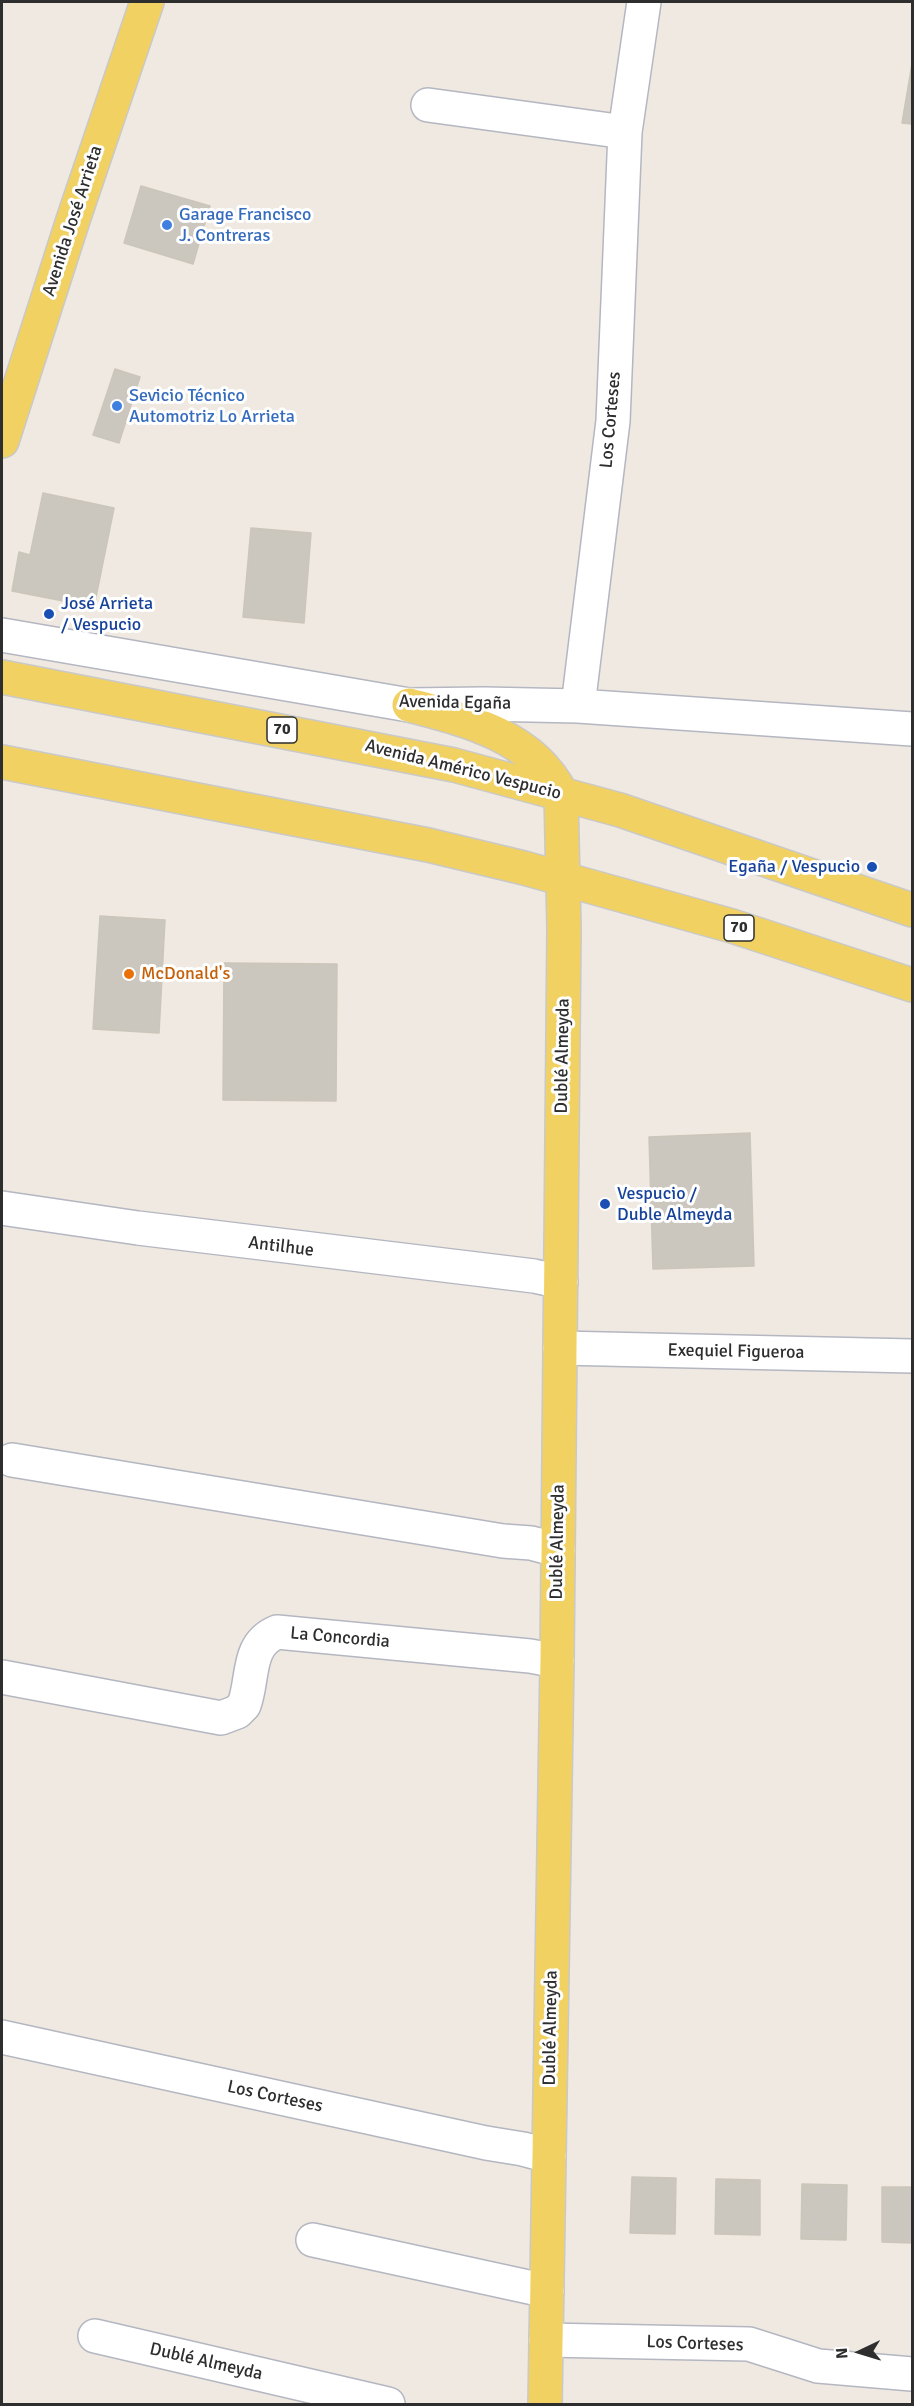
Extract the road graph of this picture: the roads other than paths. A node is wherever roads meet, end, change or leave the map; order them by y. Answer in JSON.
{"nodes":[{"id":1,"x":147,"y":2,"type":"edge"},
{"id":2,"x":644,"y":2,"type":"edge"},
{"id":3,"x":428,"y":105,"type":"dead end"},
{"id":4,"x":625,"y":132,"type":"junction"},
{"id":5,"x":2,"y":441,"type":"edge"},
{"id":6,"x":2,"y":635,"type":"edge"},
{"id":7,"x":2,"y":677,"type":"edge"},
{"id":8,"x":409,"y":705,"type":"junction"},
{"id":9,"x":579,"y":706,"type":"junction"},
{"id":10,"x":912,"y":729,"type":"edge"},
{"id":11,"x":2,"y":762,"type":"edge"},
{"id":12,"x":561,"y":793,"type":"junction"},
{"id":13,"x":564,"y":879,"type":"junction"},
{"id":14,"x":912,"y":910,"type":"edge"},
{"id":15,"x":912,"y":985,"type":"edge"},
{"id":16,"x":2,"y":1208,"type":"edge"},
{"id":17,"x":561,"y":1282,"type":"junction"},
{"id":18,"x":560,"y":1348,"type":"junction"},
{"id":19,"x":912,"y":1356,"type":"edge"},
{"id":20,"x":12,"y":1460,"type":"dead end"},
{"id":21,"x":558,"y":1550,"type":"junction"},
{"id":22,"x":557,"y":1661,"type":"junction"},
{"id":23,"x":2,"y":1677,"type":"edge"},
{"id":24,"x":2,"y":2037,"type":"edge"},
{"id":25,"x":549,"y":2156,"type":"junction"},
{"id":26,"x":313,"y":2240,"type":"dead end"},
{"id":27,"x":547,"y":2291,"type":"junction"},
{"id":28,"x":95,"y":2336,"type":"dead end"},
{"id":29,"x":546,"y":2340,"type":"junction"},
{"id":30,"x":912,"y":2374,"type":"edge"},
{"id":31,"x":388,"y":2404,"type":"edge"},
{"id":32,"x":546,"y":2404,"type":"edge"}],
"edges":[{"from":1,"to":5,"type":"main road","name":"Avenida José Arrieta"},
{"from":2,"to":4,"type":"street","name":"Los Corteses"},
{"from":3,"to":4,"type":"street"},
{"from":4,"to":9,"type":"street","name":"Los Corteses"},
{"from":6,"to":8,"type":"street","name":"Avenida Egaña"},
{"from":7,"to":12,"type":"main road","name":"Avenida Américo Vespucio","number":"70"},
{"from":8,"to":9,"type":"street","name":"Avenida Egaña"},
{"from":8,"to":12,"type":"main road"},
{"from":9,"to":10,"type":"street","name":"Avenida Egaña"},
{"from":11,"to":13,"type":"main road","number":"70"},
{"from":12,"to":13,"type":"main road","name":"Dublé Almeyda"},
{"from":12,"to":14,"type":"main road","name":"Avenida Américo Vespucio","number":"70"},
{"from":13,"to":15,"type":"main road","number":"70"},
{"from":13,"to":17,"type":"main road","name":"Dublé Almeyda"},
{"from":16,"to":17,"type":"street","name":"Antilhue"},
{"from":17,"to":18,"type":"main road","name":"Dublé Almeyda"},
{"from":18,"to":19,"type":"street","name":"Exequiel Figueroa"},
{"from":18,"to":21,"type":"main road","name":"Dublé Almeyda"},
{"from":20,"to":21,"type":"street"},
{"from":21,"to":22,"type":"main road","name":"Dublé Almeyda"},
{"from":22,"to":23,"type":"street","name":"La Concordia"},
{"from":22,"to":25,"type":"main road","name":"Dublé Almeyda"},
{"from":24,"to":25,"type":"street","name":"Los Corteses"},
{"from":25,"to":27,"type":"main road","name":"Dublé Almeyda"},
{"from":26,"to":27,"type":"street"},
{"from":27,"to":29,"type":"main road","name":"Dublé Almeyda"},
{"from":28,"to":31,"type":"street","name":"Dublé Almeyda"},
{"from":29,"to":30,"type":"street","name":"Los Corteses"},
{"from":29,"to":32,"type":"main road","name":"Dublé Almeyda"}]}
